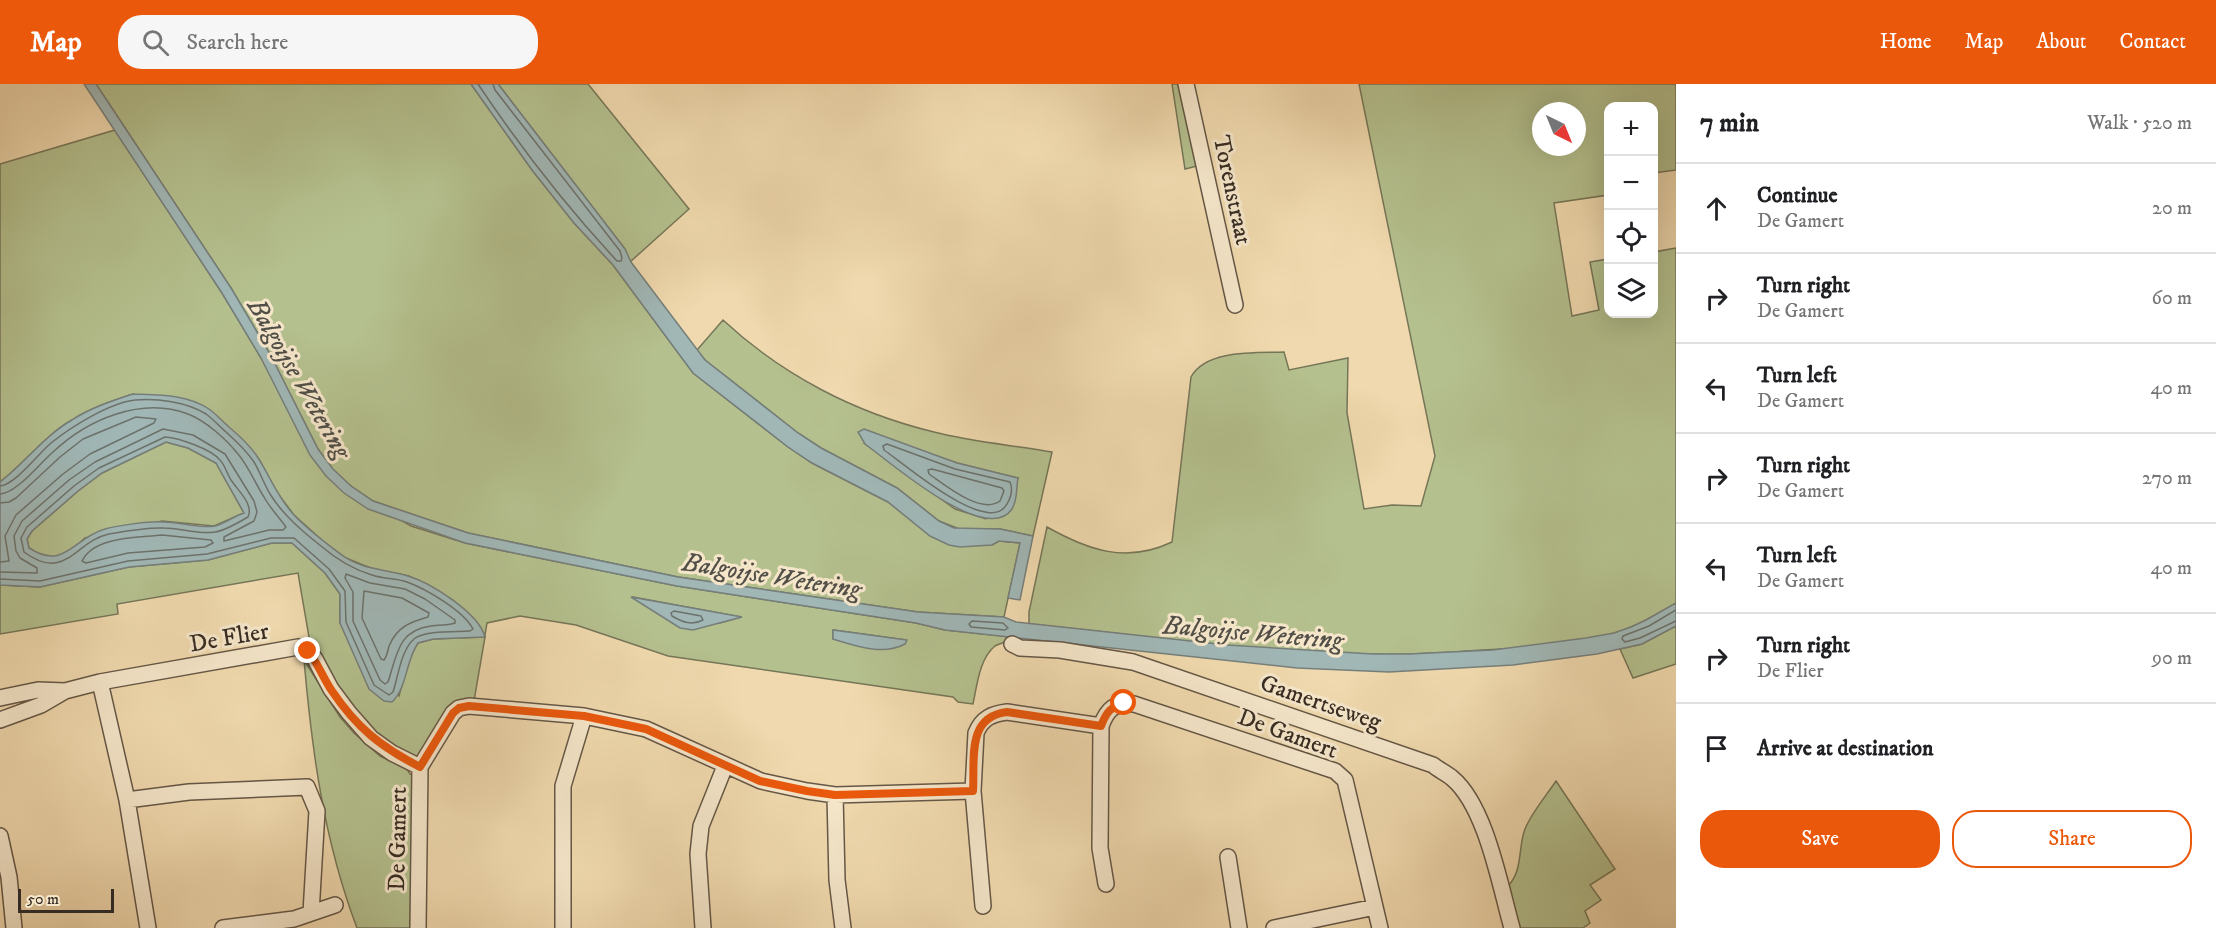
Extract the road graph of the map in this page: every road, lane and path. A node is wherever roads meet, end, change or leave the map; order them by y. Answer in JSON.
{"nodes":[{"id":1,"x":1186,"y":84,"type":"edge"},
{"id":2,"x":1235,"y":305,"type":"dead end"},
{"id":3,"x":1012,"y":644,"type":"dead end"},
{"id":4,"x":100,"y":682,"type":"junction"},
{"id":5,"x":65,"y":691,"type":"junction"},
{"id":6,"x":0,"y":698,"type":"edge"},
{"id":7,"x":584,"y":716,"type":"junction"},
{"id":8,"x":0,"y":720,"type":"edge"},
{"id":9,"x":1101,"y":726,"type":"junction"},
{"id":10,"x":724,"y":766,"type":"junction"},
{"id":11,"x":420,"y":767,"type":"junction"},
{"id":12,"x":973,"y":791,"type":"junction"},
{"id":13,"x":835,"y":795,"type":"junction"},
{"id":14,"x":128,"y":800,"type":"junction"},
{"id":15,"x":0,"y":836,"type":"edge"},
{"id":16,"x":1228,"y":857,"type":"dead end"},
{"id":17,"x":1106,"y":884,"type":"dead end"},
{"id":18,"x":335,"y":905,"type":"dead end"},
{"id":19,"x":983,"y":906,"type":"dead end"},
{"id":20,"x":1375,"y":907,"type":"junction"},
{"id":21,"x":311,"y":913,"type":"junction"},
{"id":22,"x":14,"y":928,"type":"edge"},
{"id":23,"x":148,"y":928,"type":"edge"},
{"id":24,"x":223,"y":928,"type":"edge"},
{"id":25,"x":418,"y":928,"type":"edge"},
{"id":26,"x":562,"y":928,"type":"edge"},
{"id":27,"x":703,"y":928,"type":"edge"},
{"id":28,"x":843,"y":928,"type":"edge"},
{"id":29,"x":1239,"y":928,"type":"edge"},
{"id":30,"x":1274,"y":928,"type":"edge"},
{"id":31,"x":1380,"y":928,"type":"edge"},
{"id":32,"x":1512,"y":928,"type":"edge"}],
"edges":[{"from":1,"to":2,"type":"street","name":"Torenstraat"},
{"from":3,"to":32,"type":"street","name":"Gamertseweg"},
{"from":4,"to":5,"type":"street","name":"De Flier"},
{"from":4,"to":11,"type":"street","name":"De Flier"},
{"from":4,"to":14,"type":"street"},
{"from":5,"to":6,"type":"street","name":"De Flier"},
{"from":5,"to":8,"type":"street","name":"De Flier"},
{"from":7,"to":10,"type":"street","name":"De Gamert"},
{"from":7,"to":11,"type":"street","name":"De Gamert"},
{"from":7,"to":26,"type":"street"},
{"from":9,"to":12,"type":"street"},
{"from":9,"to":17,"type":"street"},
{"from":9,"to":20,"type":"street","name":"De Gamert"},
{"from":10,"to":13,"type":"street","name":"De Gamert"},
{"from":10,"to":27,"type":"street"},
{"from":11,"to":25,"type":"street","name":"De Gamert"},
{"from":12,"to":13,"type":"street","name":"De Gamert"},
{"from":12,"to":19,"type":"street"},
{"from":13,"to":28,"type":"street"},
{"from":14,"to":21,"type":"street"},
{"from":14,"to":23,"type":"street"},
{"from":15,"to":22,"type":"street"},
{"from":16,"to":29,"type":"street"},
{"from":18,"to":21,"type":"street"},
{"from":20,"to":30,"type":"street"},
{"from":20,"to":31,"type":"street","name":"De Gamert"},
{"from":21,"to":24,"type":"street"}]}
